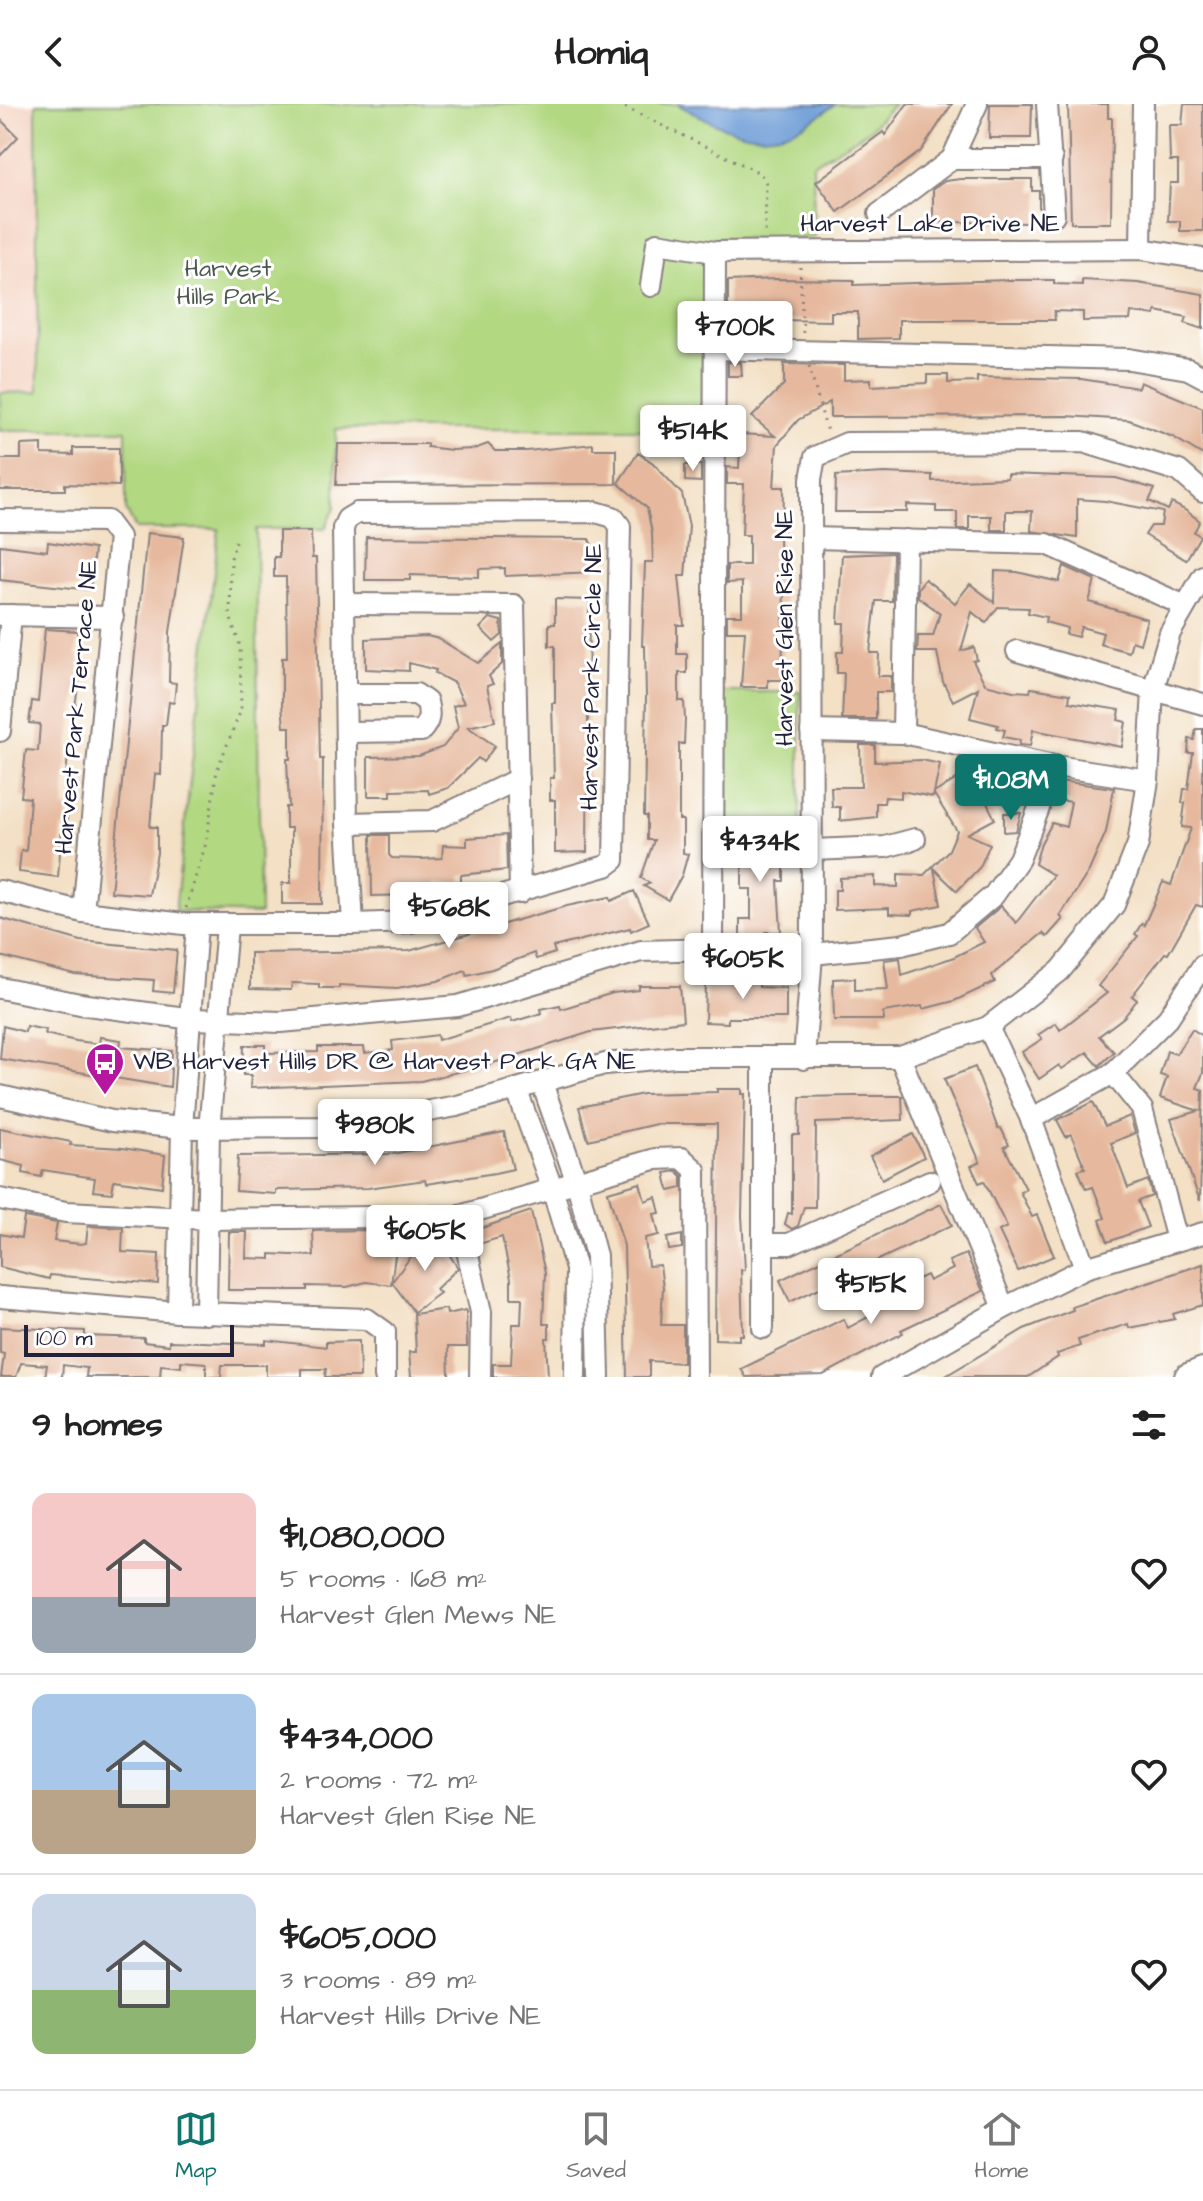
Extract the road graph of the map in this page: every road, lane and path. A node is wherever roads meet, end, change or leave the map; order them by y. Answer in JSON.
{"nodes":[{"id":1,"x":618,"y":104,"type":"edge"},
{"id":2,"x":977,"y":104,"type":"edge"},
{"id":3,"x":1047,"y":104,"type":"edge"},
{"id":4,"x":1143,"y":104,"type":"edge"},
{"id":5,"x":952,"y":159,"type":"junction"},
{"id":6,"x":1052,"y":159,"type":"junction"},
{"id":7,"x":879,"y":214,"type":"dead end"},
{"id":8,"x":1054,"y":215,"type":"dead end"},
{"id":9,"x":1141,"y":249,"type":"junction"},
{"id":10,"x":715,"y":252,"type":"junction"},
{"id":11,"x":765,"y":252,"type":"junction"},
{"id":12,"x":1203,"y":259,"type":"edge"},
{"id":13,"x":651,"y":286,"type":"dead end"},
{"id":14,"x":714,"y":349,"type":"junction"},
{"id":15,"x":1203,"y":377,"type":"edge"},
{"id":16,"x":1203,"y":492,"type":"edge"},
{"id":17,"x":0,"y":520,"type":"edge"},
{"id":18,"x":811,"y":538,"type":"junction"},
{"id":19,"x":906,"y":540,"type":"junction"},
{"id":20,"x":236,"y":541,"type":"dead end"},
{"id":21,"x":1203,"y":576,"type":"edge"},
{"id":22,"x":344,"y":604,"type":"junction"},
{"id":23,"x":1183,"y":605,"type":"junction"},
{"id":24,"x":6,"y":615,"type":"edge"},
{"id":25,"x":113,"y":617,"type":"junction"},
{"id":26,"x":1017,"y":651,"type":"dead end"},
{"id":27,"x":1153,"y":690,"type":"junction"},
{"id":28,"x":346,"y":694,"type":"junction"},
{"id":29,"x":1203,"y":704,"type":"edge"},
{"id":30,"x":0,"y":731,"type":"edge"},
{"id":31,"x":811,"y":731,"type":"junction"},
{"id":32,"x":347,"y":732,"type":"junction"},
{"id":33,"x":903,"y":733,"type":"junction"},
{"id":34,"x":1049,"y":765,"type":"junction"},
{"id":35,"x":518,"y":779,"type":"junction"},
{"id":36,"x":1148,"y":780,"type":"junction"},
{"id":37,"x":347,"y":823,"type":"junction"},
{"id":38,"x":915,"y":839,"type":"dead end"},
{"id":39,"x":812,"y":850,"type":"junction"},
{"id":40,"x":0,"y":891,"type":"edge"},
{"id":41,"x":520,"y":893,"type":"junction"},
{"id":42,"x":83,"y":912,"type":"junction"},
{"id":43,"x":353,"y":924,"type":"junction"},
{"id":44,"x":205,"y":925,"type":"junction"},
{"id":45,"x":713,"y":949,"type":"junction"},
{"id":46,"x":812,"y":954,"type":"junction"},
{"id":47,"x":1203,"y":965,"type":"edge"},
{"id":48,"x":0,"y":988,"type":"edge"},
{"id":49,"x":193,"y":1019,"type":"junction"},
{"id":50,"x":220,"y":1019,"type":"junction"},
{"id":51,"x":988,"y":1027,"type":"junction"},
{"id":52,"x":900,"y":1057,"type":"junction"},
{"id":53,"x":763,"y":1058,"type":"junction"},
{"id":54,"x":804,"y":1059,"type":"junction"},
{"id":55,"x":1113,"y":1073,"type":"junction"},
{"id":56,"x":542,"y":1083,"type":"junction"},
{"id":57,"x":517,"y":1091,"type":"junction"},
{"id":58,"x":0,"y":1096,"type":"edge"},
{"id":59,"x":1031,"y":1119,"type":"junction"},
{"id":60,"x":182,"y":1128,"type":"junction"},
{"id":61,"x":209,"y":1130,"type":"junction"},
{"id":62,"x":930,"y":1181,"type":"dead end"},
{"id":63,"x":577,"y":1183,"type":"junction"},
{"id":64,"x":553,"y":1191,"type":"junction"},
{"id":65,"x":0,"y":1199,"type":"edge"},
{"id":66,"x":459,"y":1216,"type":"junction"},
{"id":67,"x":183,"y":1218,"type":"junction"},
{"id":68,"x":208,"y":1219,"type":"junction"},
{"id":69,"x":1203,"y":1233,"type":"edge"},
{"id":70,"x":1177,"y":1240,"type":"junction"},
{"id":71,"x":765,"y":1244,"type":"junction"},
{"id":72,"x":1085,"y":1268,"type":"junction"},
{"id":73,"x":0,"y":1297,"type":"edge"},
{"id":74,"x":1004,"y":1308,"type":"junction"},
{"id":75,"x":178,"y":1312,"type":"junction"},
{"id":76,"x":206,"y":1314,"type":"junction"},
{"id":77,"x":763,"y":1328,"type":"dead end"},
{"id":78,"x":1203,"y":1371,"type":"edge"},
{"id":79,"x":385,"y":1377,"type":"edge"},
{"id":80,"x":480,"y":1377,"type":"edge"},
{"id":81,"x":575,"y":1377,"type":"edge"},
{"id":82,"x":599,"y":1377,"type":"edge"},
{"id":83,"x":696,"y":1377,"type":"edge"},
{"id":84,"x":882,"y":1377,"type":"edge"},
{"id":85,"x":1188,"y":1377,"type":"edge"}],
"edges":[{"from":1,"to":11,"type":"path"},
{"from":2,"to":5,"type":"street"},
{"from":3,"to":6,"type":"street"},
{"from":4,"to":9,"type":"street"},
{"from":5,"to":6,"type":"street"},
{"from":5,"to":7,"type":"street"},
{"from":6,"to":8,"type":"street"},
{"from":9,"to":11,"type":"street","name":"Harvest Lake Drive NE"},
{"from":9,"to":12,"type":"street","name":"Harvest Lake Drive NE"},
{"from":10,"to":11,"type":"street","name":"Harvest Lake Drive NE"},
{"from":10,"to":13,"type":"street","name":"Harvest Lake Drive NE"},
{"from":10,"to":14,"type":"street"},
{"from":14,"to":15,"type":"street"},
{"from":14,"to":45,"type":"street"},
{"from":16,"to":18,"type":"street","name":"Harvest Glen Rise NE"},
{"from":17,"to":25,"type":"street","name":"Harvest Park Terrace NE"},
{"from":18,"to":19,"type":"street"},
{"from":18,"to":31,"type":"street","name":"Harvest Glen Rise NE"},
{"from":19,"to":23,"type":"street"},
{"from":19,"to":33,"type":"street"},
{"from":20,"to":44,"type":"path"},
{"from":21,"to":23,"type":"street"},
{"from":22,"to":28,"type":"street","name":"Harvest Park Circle NE"},
{"from":22,"to":35,"type":"street"},
{"from":22,"to":41,"type":"street","name":"Harvest Park Circle NE"},
{"from":23,"to":27,"type":"street"},
{"from":24,"to":25,"type":"street"},
{"from":24,"to":30,"type":"street"},
{"from":25,"to":42,"type":"street","name":"Harvest Park Terrace NE"},
{"from":26,"to":27,"type":"street"},
{"from":27,"to":29,"type":"street"},
{"from":27,"to":36,"type":"street"},
{"from":28,"to":32,"type":"street","name":"Harvest Park Circle NE"},
{"from":28,"to":32,"type":"street"},
{"from":31,"to":33,"type":"street"},
{"from":31,"to":39,"type":"street","name":"Harvest Glen Rise NE"},
{"from":32,"to":37,"type":"street","name":"Harvest Park Circle NE"},
{"from":33,"to":34,"type":"street"},
{"from":34,"to":36,"type":"street"},
{"from":34,"to":46,"type":"street"},
{"from":35,"to":37,"type":"street"},
{"from":35,"to":41,"type":"street"},
{"from":36,"to":51,"type":"street"},
{"from":37,"to":43,"type":"street","name":"Harvest Park Circle NE"},
{"from":38,"to":39,"type":"street"},
{"from":39,"to":46,"type":"street","name":"Harvest Glen Rise NE"},
{"from":40,"to":42,"type":"street"},
{"from":41,"to":43,"type":"street","name":"Harvest Park Circle NE"},
{"from":42,"to":44,"type":"street"},
{"from":43,"to":44,"type":"street","name":"Harvest Park Circle NE"},
{"from":44,"to":49,"type":"street"},
{"from":44,"to":50,"type":"street"},
{"from":45,"to":46,"type":"street"},
{"from":45,"to":50,"type":"street"},
{"from":46,"to":54,"type":"street","name":"Harvest Glen Rise NE"},
{"from":47,"to":55,"type":"street"},
{"from":48,"to":49,"type":"street"},
{"from":49,"to":50,"type":"street"},
{"from":49,"to":60,"type":"street"},
{"from":50,"to":61,"type":"street"},
{"from":51,"to":52,"type":"street"},
{"from":51,"to":59,"type":"street"},
{"from":52,"to":54,"type":"street"},
{"from":52,"to":74,"type":"street"},
{"from":53,"to":54,"type":"street"},
{"from":53,"to":56,"type":"street"},
{"from":53,"to":71,"type":"street"},
{"from":55,"to":59,"type":"street"},
{"from":55,"to":70,"type":"street"},
{"from":56,"to":57,"type":"street"},
{"from":56,"to":63,"type":"street"},
{"from":57,"to":61,"type":"street"},
{"from":57,"to":64,"type":"street"},
{"from":58,"to":60,"type":"street"},
{"from":59,"to":72,"type":"street"},
{"from":60,"to":61,"type":"street"},
{"from":60,"to":67,"type":"street"},
{"from":61,"to":68,"type":"street"},
{"from":62,"to":71,"type":"street"},
{"from":63,"to":64,"type":"street"},
{"from":63,"to":82,"type":"street"},
{"from":63,"to":83,"type":"street"},
{"from":64,"to":66,"type":"street"},
{"from":64,"to":81,"type":"street"},
{"from":65,"to":67,"type":"street"},
{"from":66,"to":68,"type":"street"},
{"from":66,"to":80,"type":"street"},
{"from":67,"to":68,"type":"street"},
{"from":67,"to":75,"type":"street"},
{"from":68,"to":76,"type":"street"},
{"from":69,"to":70,"type":"street"},
{"from":70,"to":72,"type":"street"},
{"from":71,"to":77,"type":"street"},
{"from":72,"to":74,"type":"street"},
{"from":73,"to":75,"type":"street"},
{"from":74,"to":84,"type":"street"},
{"from":75,"to":76,"type":"street"},
{"from":76,"to":79,"type":"street"},
{"from":78,"to":85,"type":"main road"}]}
